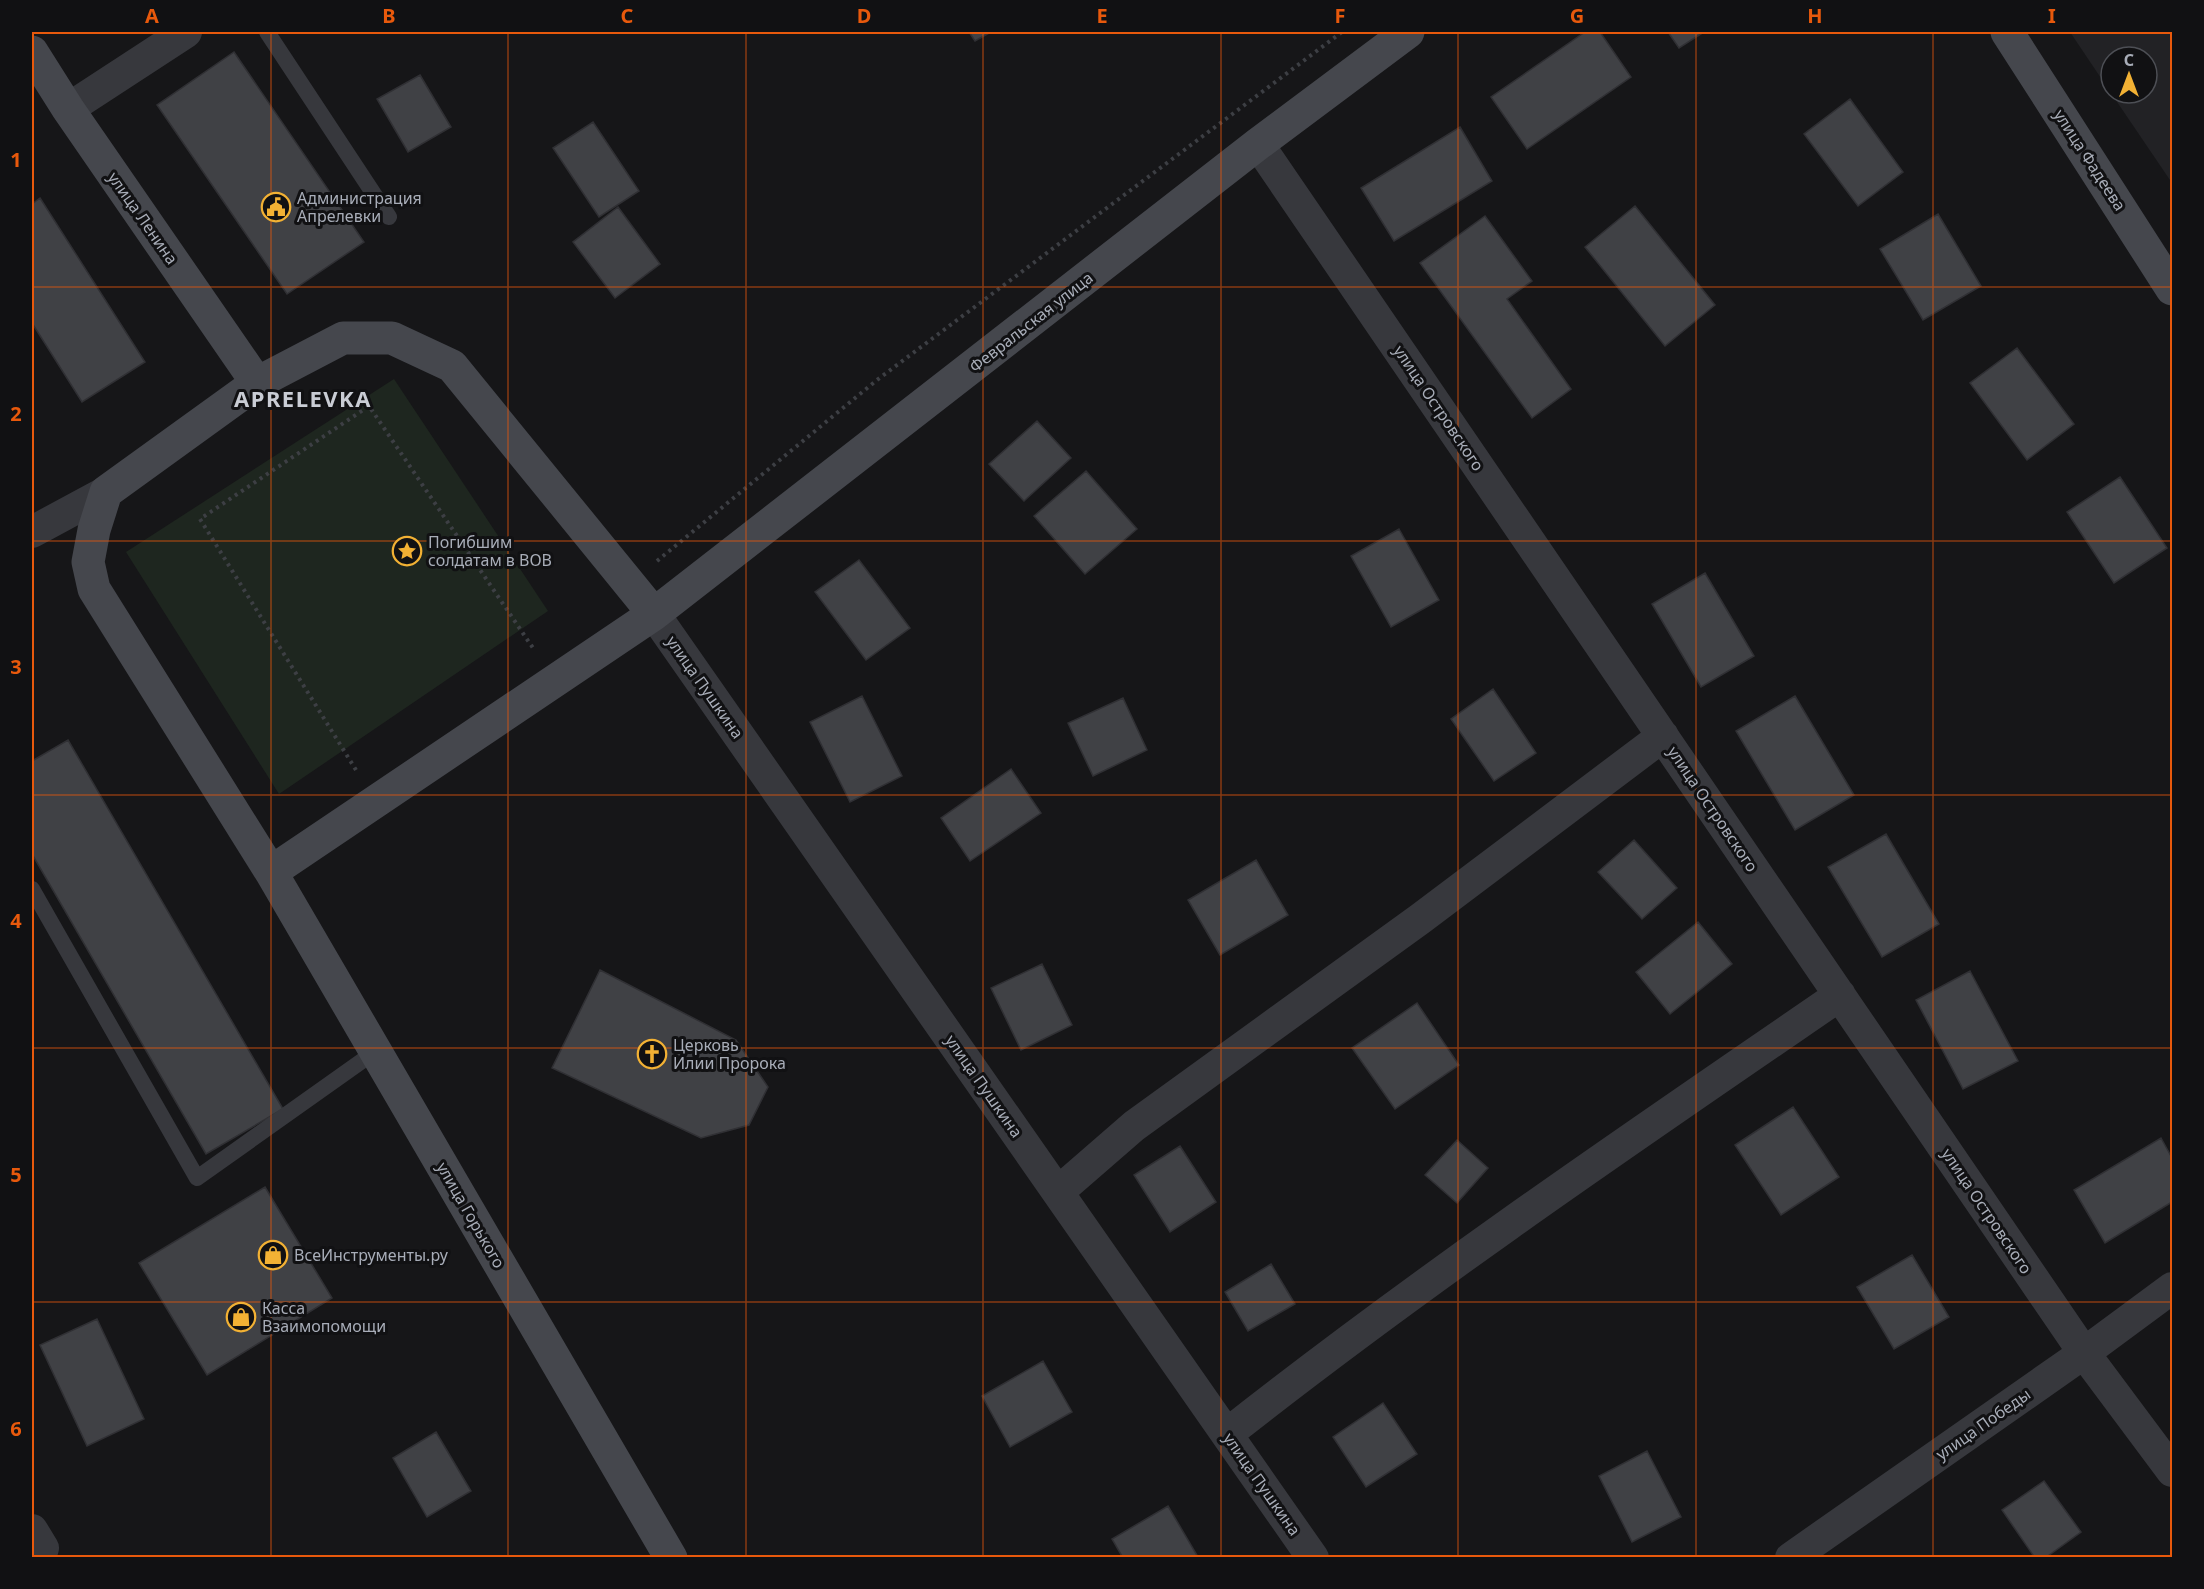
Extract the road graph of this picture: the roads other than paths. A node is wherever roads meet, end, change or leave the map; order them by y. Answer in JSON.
{"nodes":[{"id":1,"x":186,"y":32,"type":"edge"},
{"id":2,"x":267,"y":32,"type":"edge"},
{"id":3,"x":1408,"y":32,"type":"edge"},
{"id":4,"x":2007,"y":32,"type":"edge"},
{"id":5,"x":32,"y":52,"type":"edge"},
{"id":6,"x":68,"y":109,"type":"junction"},
{"id":7,"x":1258,"y":144,"type":"junction"},
{"id":8,"x":389,"y":217,"type":"dead end"},
{"id":9,"x":2172,"y":289,"type":"edge"},
{"id":10,"x":257,"y":383,"type":"junction"},
{"id":11,"x":106,"y":492,"type":"junction"},
{"id":12,"x":32,"y":532,"type":"edge"},
{"id":13,"x":654,"y":614,"type":"junction"},
{"id":14,"x":1663,"y":736,"type":"junction"},
{"id":15,"x":271,"y":872,"type":"junction"},
{"id":16,"x":32,"y":889,"type":"edge"},
{"id":17,"x":1840,"y":995,"type":"junction"},
{"id":18,"x":376,"y":1051,"type":"junction"},
{"id":19,"x":1058,"y":1192,"type":"junction"},
{"id":20,"x":2172,"y":1288,"type":"edge"},
{"id":21,"x":2084,"y":1353,"type":"junction"},
{"id":22,"x":1227,"y":1434,"type":"junction"},
{"id":23,"x":2172,"y":1471,"type":"edge"},
{"id":24,"x":32,"y":1530,"type":"edge"},
{"id":25,"x":40,"y":1557,"type":"edge"},
{"id":26,"x":671,"y":1557,"type":"edge"},
{"id":27,"x":1313,"y":1557,"type":"edge"},
{"id":28,"x":1791,"y":1557,"type":"edge"}],
"edges":[{"from":1,"to":6,"type":"street"},
{"from":2,"to":8,"type":"lane"},
{"from":3,"to":7,"type":"main road","name":"Февральская улица"},
{"from":4,"to":9,"type":"main road","name":"улица Фадеева"},
{"from":5,"to":6,"type":"main road","name":"улица Ленина"},
{"from":6,"to":10,"type":"main road","name":"улица Ленина"},
{"from":7,"to":13,"type":"main road","name":"Февральская улица"},
{"from":7,"to":14,"type":"street","name":"улица Островского"},
{"from":10,"to":11,"type":"main road"},
{"from":10,"to":13,"type":"main road"},
{"from":11,"to":12,"type":"street"},
{"from":11,"to":15,"type":"main road","name":"улица Горького"},
{"from":13,"to":15,"type":"main road","name":"Февральская улица"},
{"from":13,"to":19,"type":"street","name":"улица Пушкина"},
{"from":14,"to":17,"type":"street","name":"улица Островского"},
{"from":14,"to":19,"type":"street"},
{"from":15,"to":18,"type":"main road","name":"улица Горького"},
{"from":16,"to":18,"type":"lane"},
{"from":17,"to":21,"type":"street","name":"улица Островского"},
{"from":17,"to":22,"type":"street"},
{"from":18,"to":26,"type":"main road","name":"улица Горького"},
{"from":19,"to":22,"type":"street","name":"улица Пушкина"},
{"from":20,"to":21,"type":"street","name":"улица Победы"},
{"from":21,"to":23,"type":"street","name":"улица Островского"},
{"from":21,"to":28,"type":"street","name":"улица Победы"},
{"from":22,"to":27,"type":"street","name":"улица Пушкина"},
{"from":24,"to":25,"type":"street"}]}
